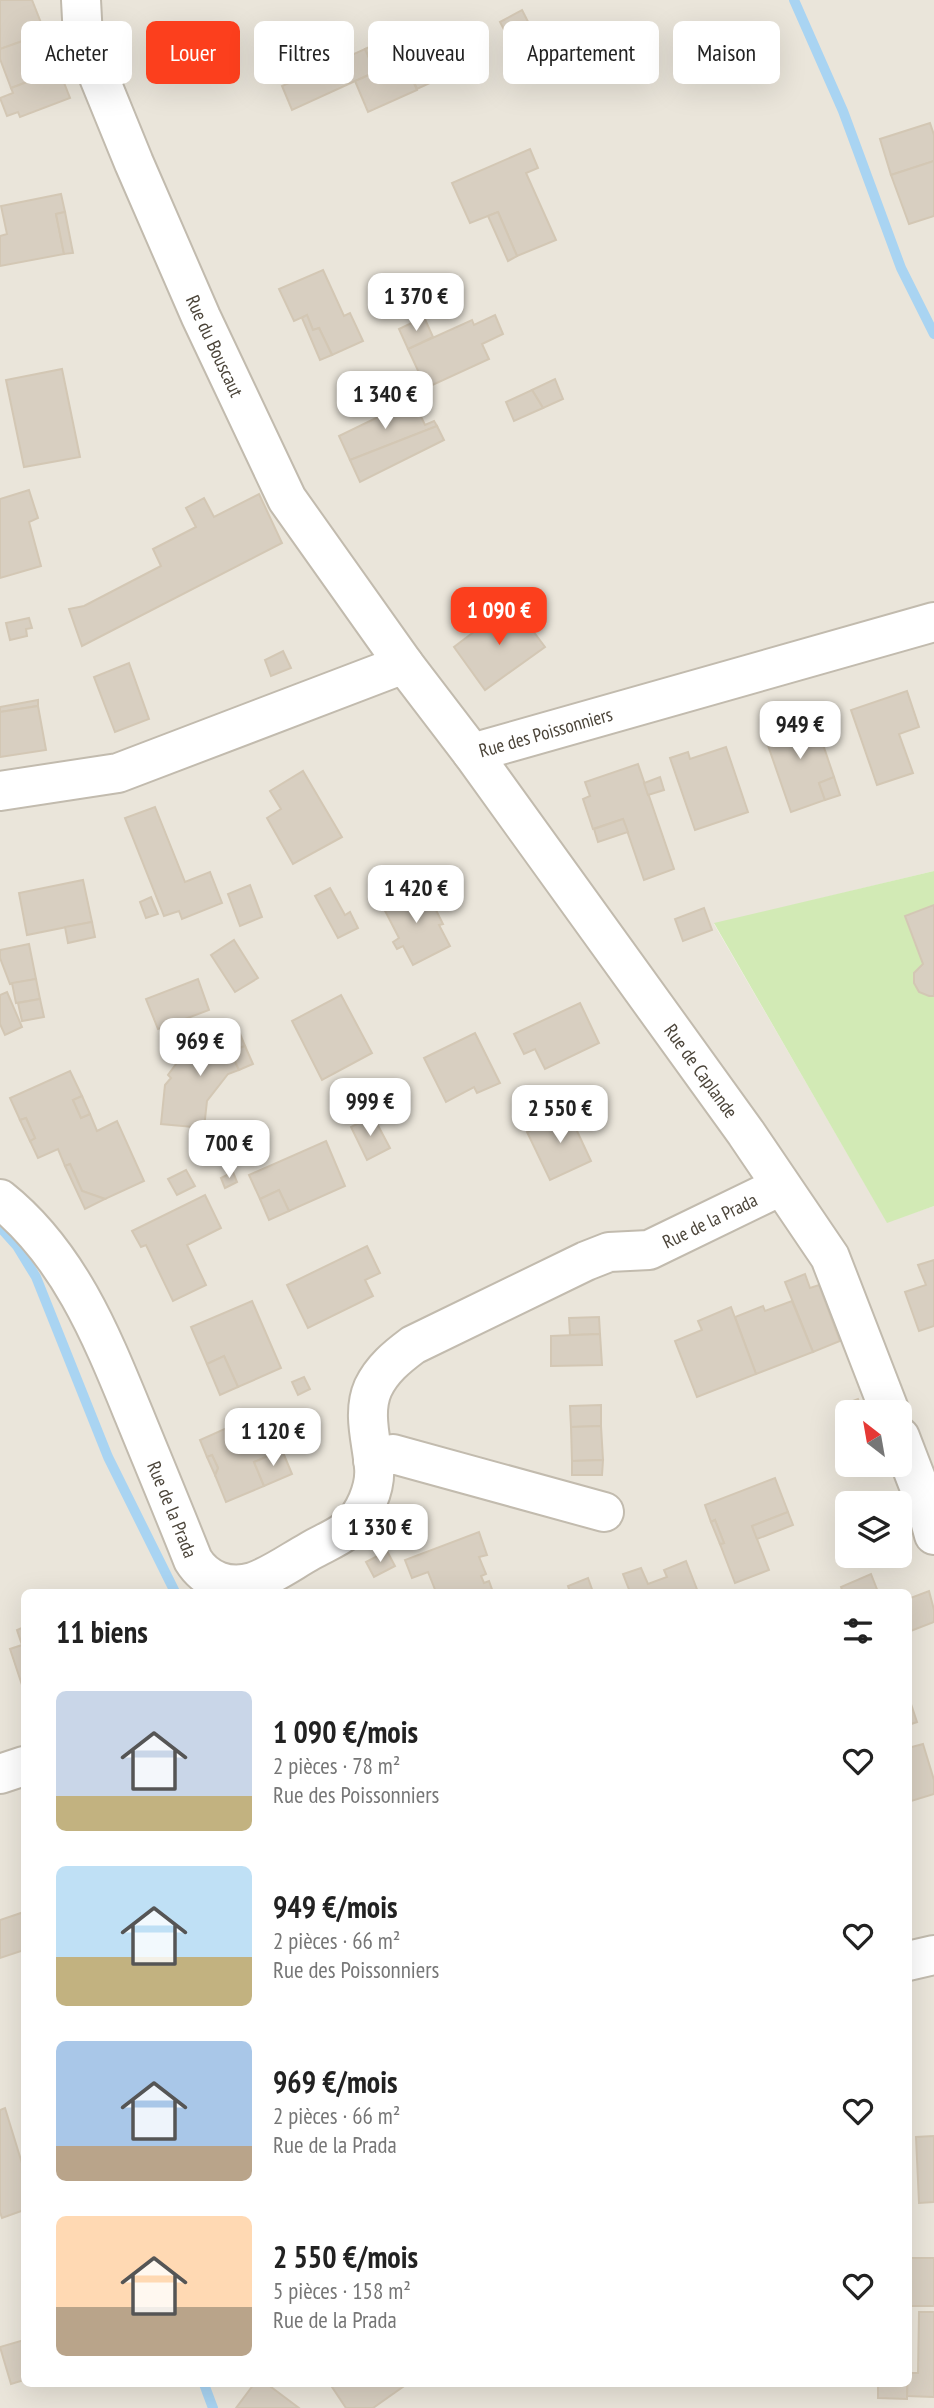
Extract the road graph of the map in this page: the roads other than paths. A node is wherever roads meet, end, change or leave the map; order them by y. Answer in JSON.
{"nodes":[{"id":1,"x":81,"y":0,"type":"edge"},
{"id":2,"x":934,"y":622,"type":"edge"},
{"id":3,"x":404,"y":664,"type":"junction"},
{"id":4,"x":472,"y":753,"type":"junction"},
{"id":5,"x":0,"y":791,"type":"edge"},
{"id":6,"x":781,"y":1186,"type":"junction"},
{"id":7,"x":0,"y":1199,"type":"edge"},
{"id":8,"x":885,"y":1400,"type":"edge"},
{"id":9,"x":373,"y":1460,"type":"junction"},
{"id":10,"x":912,"y":1468,"type":"edge"},
{"id":11,"x":604,"y":1512,"type":"dead end"},
{"id":12,"x":934,"y":1535,"type":"edge"},
{"id":13,"x":21,"y":1767,"type":"edge"},
{"id":14,"x":0,"y":1774,"type":"edge"},
{"id":15,"x":934,"y":1955,"type":"edge"},
{"id":16,"x":912,"y":1960,"type":"edge"}],
"edges":[{"from":1,"to":3,"type":"street","name":"Rue du Bouscaut"},
{"from":2,"to":4,"type":"street","name":"Rue des Poissonniers"},
{"from":3,"to":4,"type":"street","name":"Rue des Poissonniers"},
{"from":3,"to":5,"type":"street"},
{"from":4,"to":6,"type":"street","name":"Rue de Caplande"},
{"from":6,"to":8,"type":"street","name":"Rue de Caplande"},
{"from":6,"to":9,"type":"street","name":"Rue de la Prada"},
{"from":7,"to":9,"type":"street","name":"Rue de la Prada"},
{"from":9,"to":11,"type":"street"},
{"from":10,"to":12,"type":"street"},
{"from":13,"to":14,"type":"street"},
{"from":15,"to":16,"type":"street"}]}
